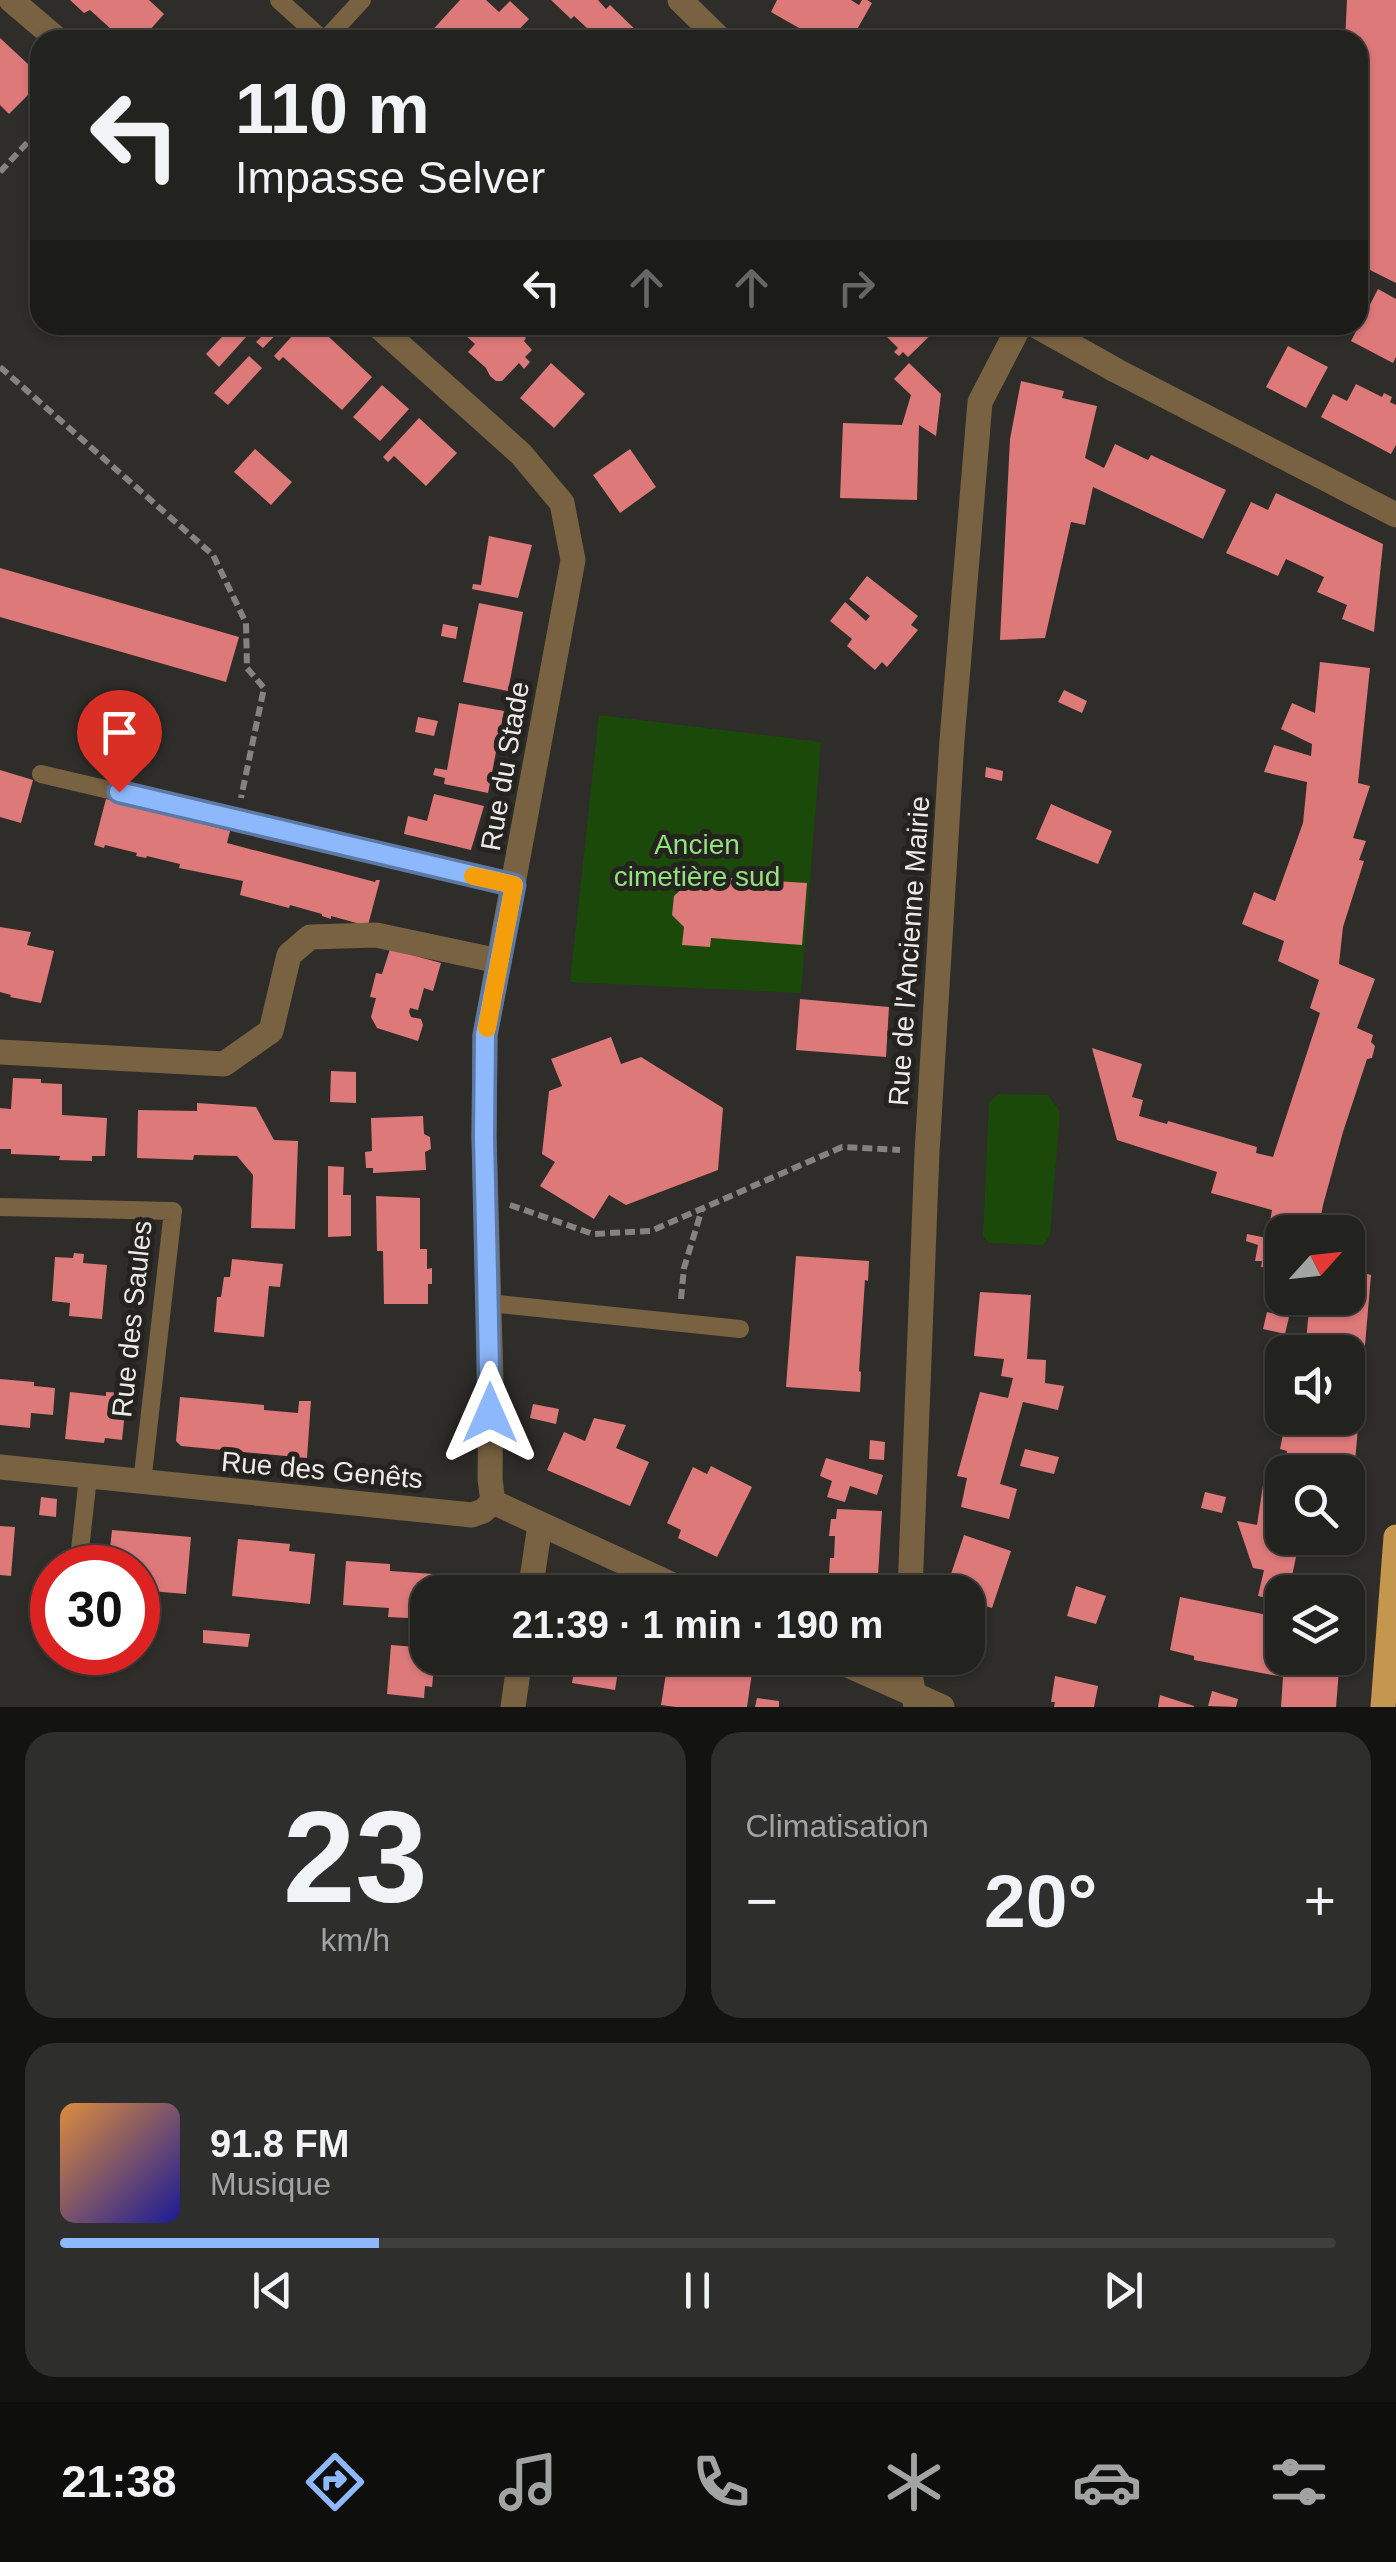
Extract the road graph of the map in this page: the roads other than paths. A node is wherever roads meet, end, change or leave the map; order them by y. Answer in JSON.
{"nodes":[{"id":1,"x":11,"y":0,"type":"edge"},
{"id":2,"x":280,"y":0,"type":"edge"},
{"id":3,"x":362,"y":0,"type":"edge"},
{"id":4,"x":680,"y":0,"type":"edge"},
{"id":5,"x":46,"y":30,"type":"edge"},
{"id":6,"x":313,"y":30,"type":"edge"},
{"id":7,"x":334,"y":30,"type":"edge"},
{"id":8,"x":712,"y":30,"type":"edge"},
{"id":9,"x":388,"y":335,"type":"edge"},
{"id":10,"x":1015,"y":335,"type":"edge"},
{"id":11,"x":1053,"y":335,"type":"edge"},
{"id":12,"x":1396,"y":514,"type":"edge"},
{"id":13,"x":41,"y":774,"type":"dead end"},
{"id":14,"x":514,"y":885,"type":"junction"},
{"id":15,"x":499,"y":960,"type":"junction"},
{"id":16,"x":0,"y":1052,"type":"edge"},
{"id":17,"x":0,"y":1207,"type":"edge"},
{"id":18,"x":489,"y":1303,"type":"junction"},
{"id":19,"x":740,"y":1329,"type":"dead end"},
{"id":20,"x":0,"y":1467,"type":"edge"},
{"id":21,"x":88,"y":1477,"type":"junction"},
{"id":22,"x":142,"y":1483,"type":"junction"},
{"id":23,"x":493,"y":1502,"type":"junction"},
{"id":24,"x":540,"y":1525,"type":"junction"},
{"id":25,"x":1396,"y":1537,"type":"edge"},
{"id":26,"x":81,"y":1545,"type":"edge"},
{"id":27,"x":533,"y":1575,"type":"edge"},
{"id":28,"x":650,"y":1575,"type":"edge"},
{"id":29,"x":911,"y":1575,"type":"edge"},
{"id":30,"x":518,"y":1675,"type":"edge"},
{"id":31,"x":866,"y":1675,"type":"edge"},
{"id":32,"x":910,"y":1675,"type":"edge"},
{"id":33,"x":915,"y":1700,"type":"edge"},
{"id":34,"x":513,"y":1707,"type":"edge"},
{"id":35,"x":942,"y":1707,"type":"edge"},
{"id":36,"x":1384,"y":1707,"type":"edge"}],
"edges":[{"from":1,"to":5,"type":"street"},
{"from":2,"to":6,"type":"lane"},
{"from":3,"to":7,"type":"lane"},
{"from":4,"to":8,"type":"street"},
{"from":9,"to":14,"type":"street","name":"Rue du Stade"},
{"from":10,"to":29,"type":"street","name":"Rue de l'Ancienne Mairie"},
{"from":11,"to":12,"type":"street"},
{"from":13,"to":14,"type":"lane"},
{"from":14,"to":15,"type":"street","name":"Rue du Stade"},
{"from":15,"to":16,"type":"street"},
{"from":15,"to":18,"type":"street","name":"Rue du Stade"},
{"from":17,"to":22,"type":"lane","name":"Rue des Saules"},
{"from":18,"to":19,"type":"lane"},
{"from":18,"to":23,"type":"street","name":"Rue du Stade"},
{"from":20,"to":21,"type":"street","name":"Rue des Genêts"},
{"from":21,"to":22,"type":"street","name":"Rue des Genêts"},
{"from":21,"to":26,"type":"lane"},
{"from":22,"to":23,"type":"street","name":"Rue des Genêts"},
{"from":23,"to":24,"type":"street"},
{"from":24,"to":27,"type":"street"},
{"from":24,"to":28,"type":"street"},
{"from":25,"to":36,"type":"main road"},
{"from":30,"to":34,"type":"street"},
{"from":31,"to":33,"type":"street"},
{"from":32,"to":33,"type":"street"},
{"from":33,"to":35,"type":"street"}]}
